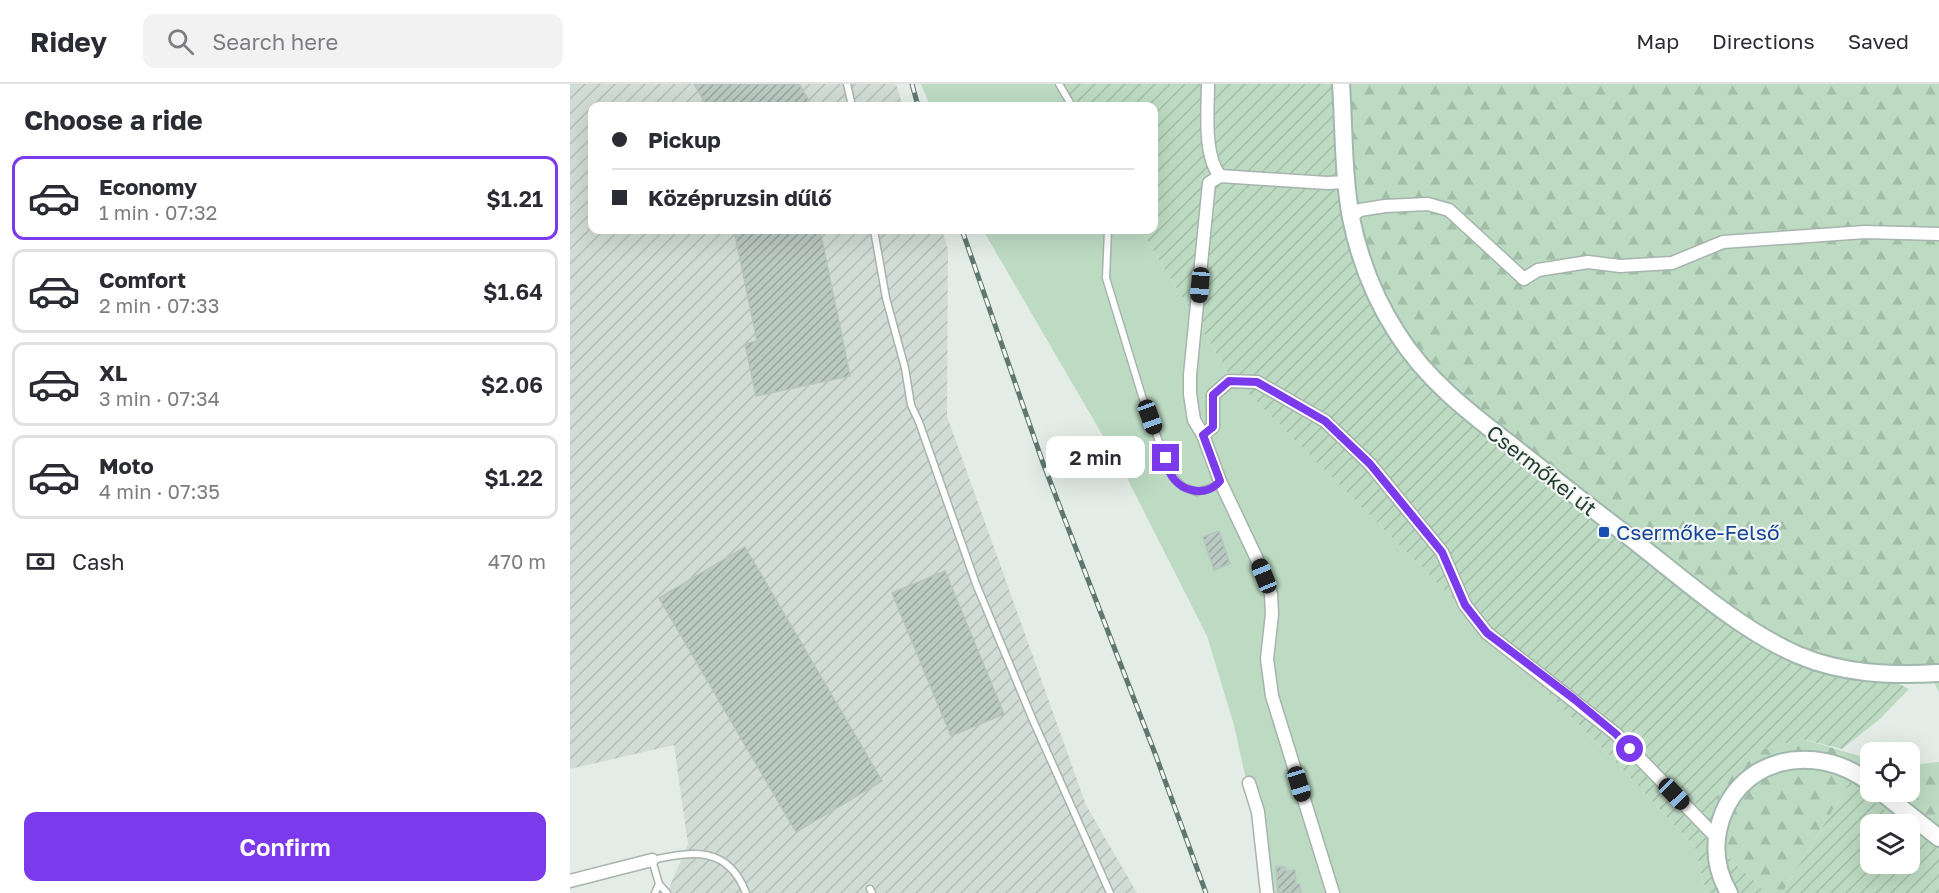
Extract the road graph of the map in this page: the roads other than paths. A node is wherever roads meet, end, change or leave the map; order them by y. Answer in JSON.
{"nodes":[{"id":1,"x":847,"y":84,"type":"edge"},
{"id":2,"x":1059,"y":84,"type":"edge"},
{"id":3,"x":1208,"y":84,"type":"edge"},
{"id":4,"x":1341,"y":84,"type":"edge"},
{"id":5,"x":851,"y":102,"type":"edge"},
{"id":6,"x":1070,"y":102,"type":"edge"},
{"id":7,"x":1220,"y":176,"type":"junction"},
{"id":8,"x":1348,"y":182,"type":"junction"},
{"id":9,"x":1351,"y":217,"type":"junction"},
{"id":10,"x":875,"y":234,"type":"edge"},
{"id":11,"x":1108,"y":234,"type":"edge"},
{"id":12,"x":1939,"y":234,"type":"edge"},
{"id":13,"x":1203,"y":435,"type":"junction"},
{"id":14,"x":1220,"y":481,"type":"junction"},
{"id":15,"x":1939,"y":673,"type":"edge"},
{"id":16,"x":1860,"y":775,"type":"edge"},
{"id":17,"x":1249,"y":783,"type":"dead end"},
{"id":18,"x":1894,"y":802,"type":"edge"},
{"id":19,"x":1717,"y":838,"type":"junction"},
{"id":20,"x":1939,"y":838,"type":"edge"},
{"id":21,"x":652,"y":860,"type":"junction"},
{"id":22,"x":570,"y":881,"type":"edge"},
{"id":23,"x":660,"y":884,"type":"junction"},
{"id":24,"x":655,"y":893,"type":"edge"},
{"id":25,"x":667,"y":893,"type":"edge"},
{"id":26,"x":746,"y":893,"type":"edge"},
{"id":27,"x":1110,"y":893,"type":"edge"},
{"id":28,"x":1267,"y":893,"type":"edge"},
{"id":29,"x":1334,"y":893,"type":"edge"},
{"id":30,"x":1729,"y":893,"type":"edge"}],
"edges":[{"from":1,"to":5,"type":"lane"},
{"from":2,"to":6,"type":"lane"},
{"from":3,"to":7,"type":"street"},
{"from":4,"to":8,"type":"main road","name":"Csermőkei út"},
{"from":7,"to":8,"type":"street"},
{"from":7,"to":13,"type":"street"},
{"from":8,"to":9,"type":"main road","name":"Csermőkei út"},
{"from":9,"to":12,"type":"street"},
{"from":9,"to":15,"type":"main road","name":"Csermőkei út"},
{"from":10,"to":27,"type":"lane"},
{"from":11,"to":14,"type":"lane"},
{"from":13,"to":14,"type":"street"},
{"from":13,"to":19,"type":"street"},
{"from":14,"to":29,"type":"street"},
{"from":16,"to":19,"type":"main road"},
{"from":17,"to":28,"type":"street"},
{"from":18,"to":20,"type":"main road"},
{"from":19,"to":30,"type":"main road"},
{"from":21,"to":22,"type":"street"},
{"from":21,"to":23,"type":"lane"},
{"from":21,"to":26,"type":"lane"},
{"from":23,"to":24,"type":"lane"},
{"from":23,"to":25,"type":"lane"}]}
